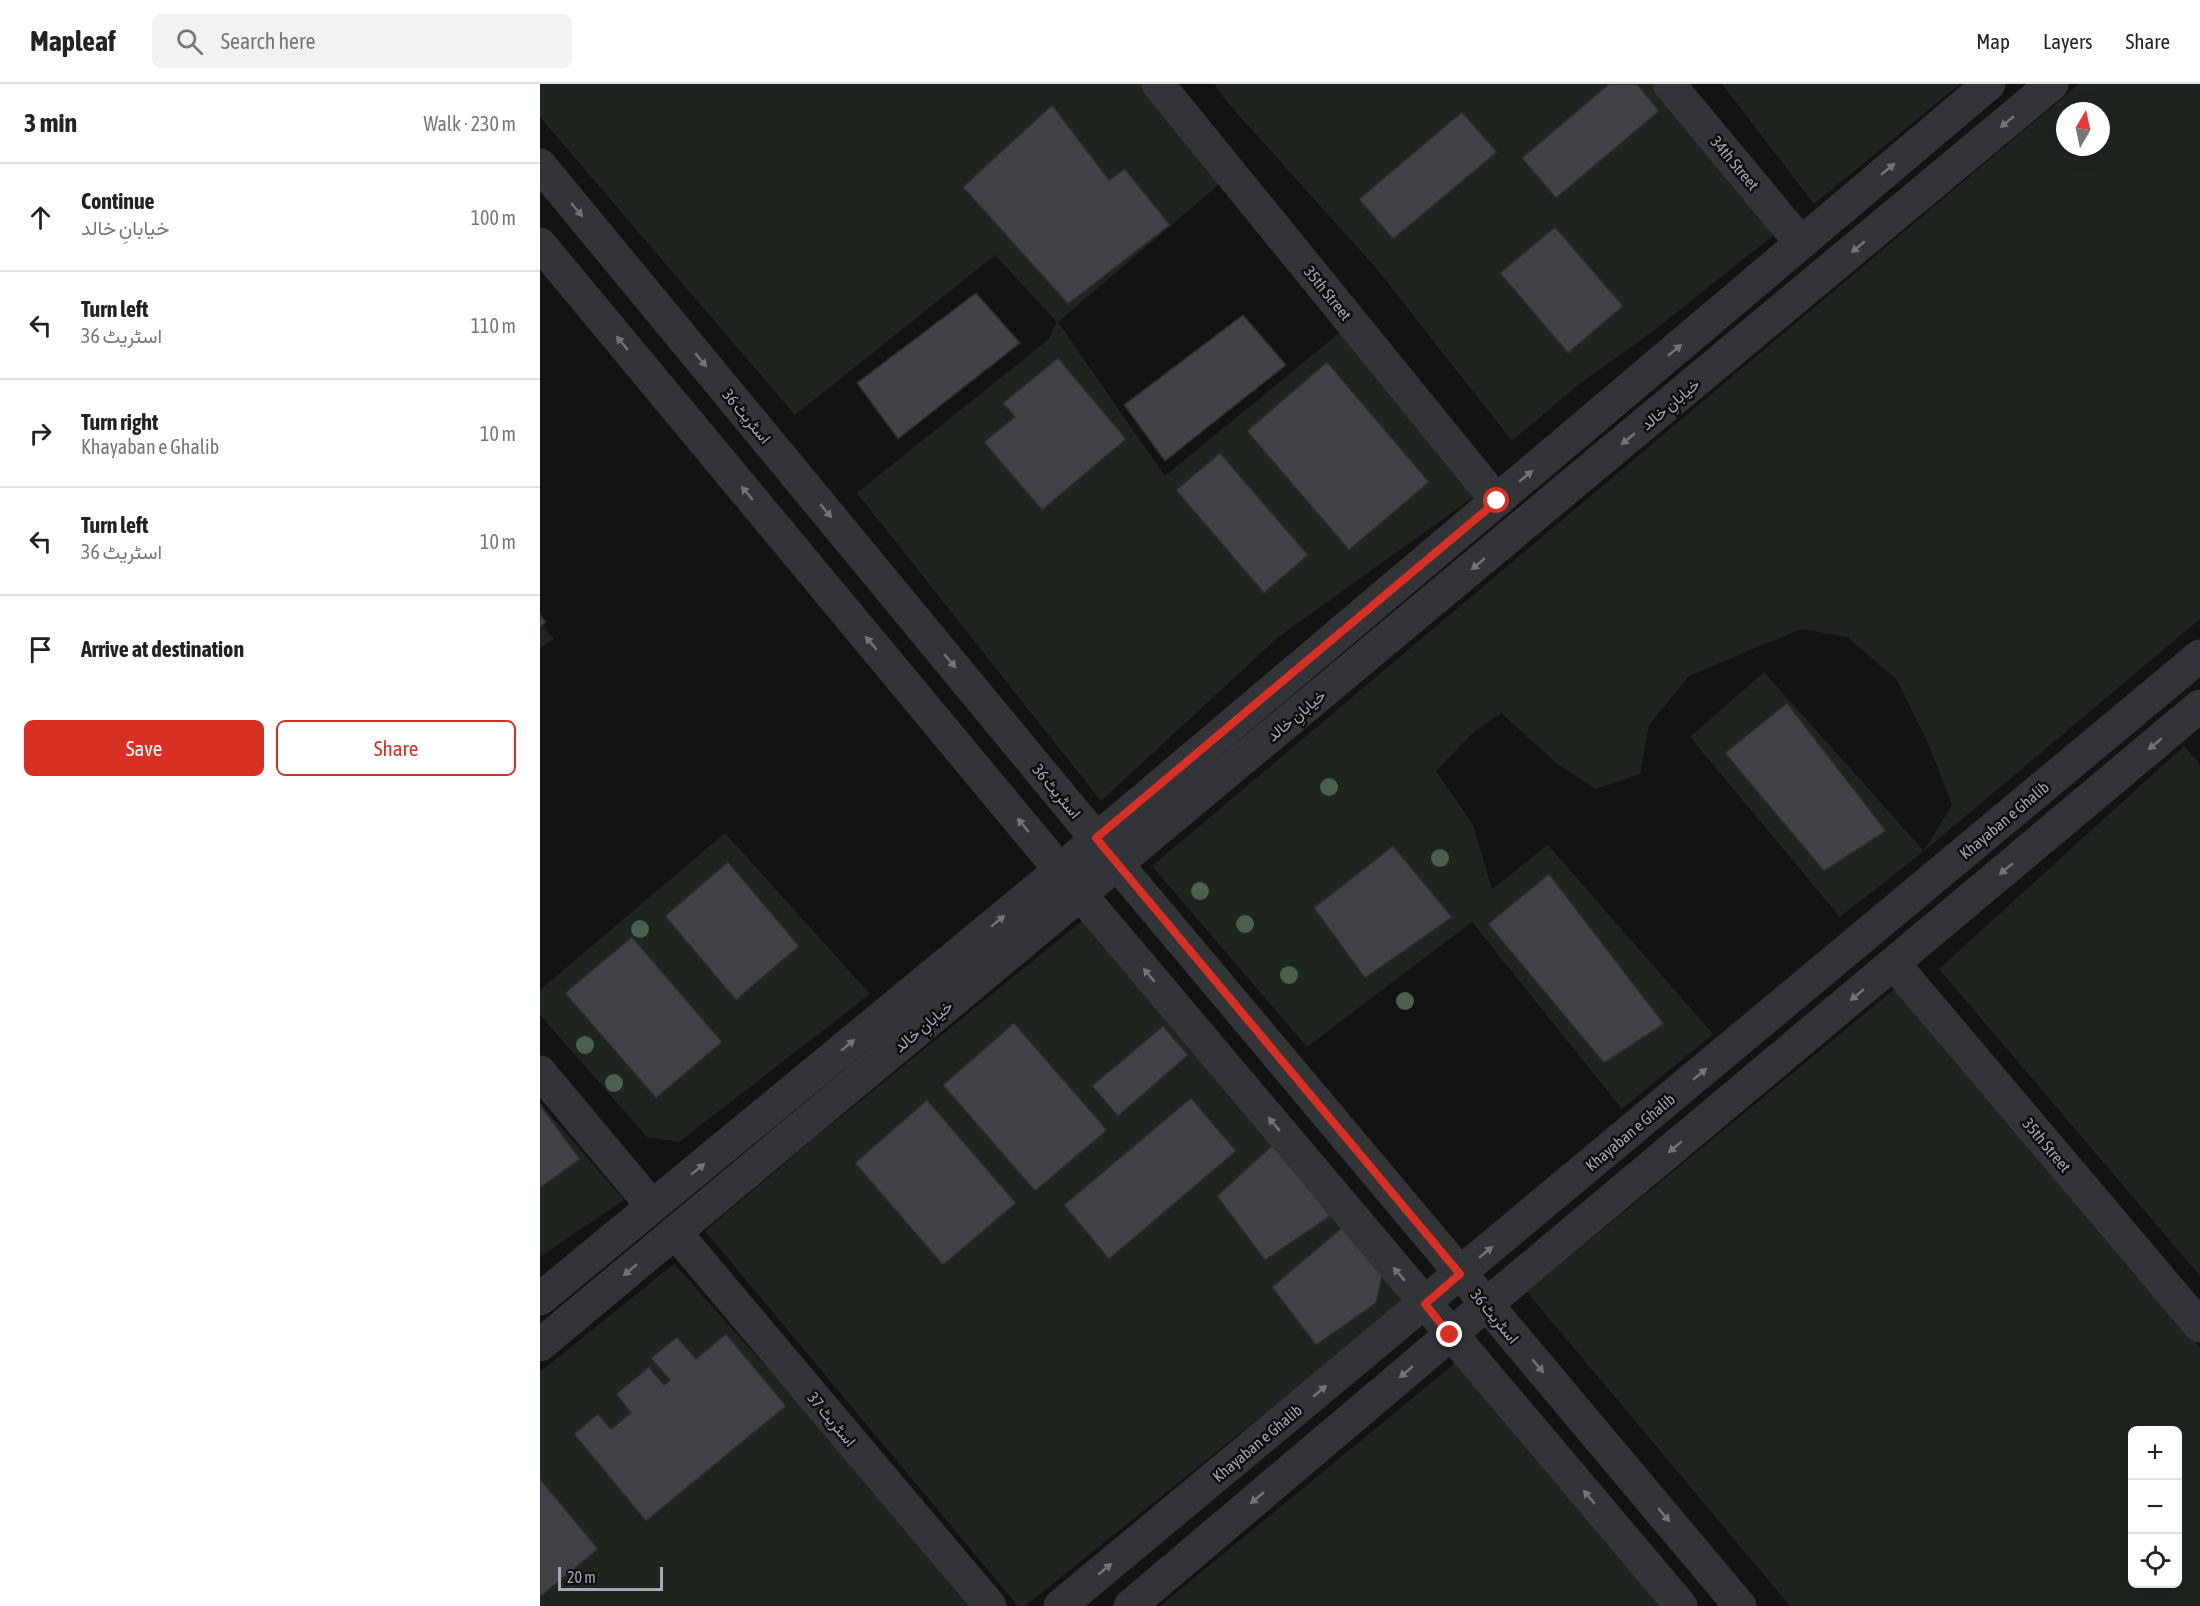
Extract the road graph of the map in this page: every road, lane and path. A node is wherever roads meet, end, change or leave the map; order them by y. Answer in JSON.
{"nodes":[{"id":1,"x":1158,"y":84,"type":"edge"},
{"id":2,"x":1669,"y":84,"type":"edge"},
{"id":3,"x":1989,"y":84,"type":"edge"},
{"id":4,"x":2052,"y":84,"type":"edge"},
{"id":5,"x":540,"y":165,"type":"edge"},
{"id":6,"x":1801,"y":243,"type":"junction"},
{"id":7,"x":540,"y":244,"type":"edge"},
{"id":8,"x":1497,"y":501,"type":"junction"},
{"id":9,"x":2200,"y":656,"type":"edge"},
{"id":10,"x":2196,"y":719,"type":"edge"},
{"id":11,"x":1096,"y":838,"type":"junction"},
{"id":12,"x":1117,"y":864,"type":"junction"},
{"id":13,"x":1060,"y":870,"type":"junction"},
{"id":14,"x":1082,"y":895,"type":"junction"},
{"id":15,"x":1894,"y":964,"type":"junction"},
{"id":16,"x":540,"y":1072,"type":"edge"},
{"id":17,"x":652,"y":1206,"type":"junction"},
{"id":18,"x":675,"y":1232,"type":"junction"},
{"id":19,"x":1460,"y":1274,"type":"junction"},
{"id":20,"x":540,"y":1299,"type":"edge"},
{"id":21,"x":1425,"y":1304,"type":"junction"},
{"id":22,"x":1486,"y":1306,"type":"junction"},
{"id":23,"x":2200,"y":1326,"type":"edge"},
{"id":24,"x":1450,"y":1335,"type":"junction"},
{"id":25,"x":540,"y":1345,"type":"edge"},
{"id":26,"x":990,"y":1606,"type":"edge"},
{"id":27,"x":1060,"y":1606,"type":"edge"},
{"id":28,"x":1130,"y":1606,"type":"edge"},
{"id":29,"x":1681,"y":1606,"type":"edge"},
{"id":30,"x":1740,"y":1606,"type":"edge"}],
"edges":[{"from":1,"to":8,"type":"street","name":"35th Street"},
{"from":2,"to":6,"type":"street","name":"34th Street"},
{"from":6,"to":3,"type":"street","name":"خیابانِ خالد","one_way":true},
{"from":4,"to":12,"type":"street","name":"خیابانِ خالد","one_way":true},
{"from":5,"to":11,"type":"street","name":"اسٹریٹ 36","one_way":true},
{"from":8,"to":6,"type":"street","name":"خیابانِ خالد","one_way":true},
{"from":13,"to":7,"type":"street","one_way":true},
{"from":8,"to":11,"type":"street","name":"خیابانِ خالد"},
{"from":19,"to":9,"type":"street","name":"Khayaban e Ghalib","one_way":true},
{"from":10,"to":15,"type":"street","one_way":true},
{"from":11,"to":12,"type":"street","name":"اسٹریٹ 36"},
{"from":11,"to":13,"type":"street","name":"خیابانِ خالد"},
{"from":12,"to":14,"type":"street","name":"خیابانِ خالد"},
{"from":12,"to":19,"type":"street","name":"اسٹریٹ 36"},
{"from":13,"to":14,"type":"street"},
{"from":17,"to":13,"type":"street","name":"خیابانِ خالد","one_way":true},
{"from":14,"to":18,"type":"street","name":"خیابانِ خالد"},
{"from":21,"to":14,"type":"street","one_way":true},
{"from":15,"to":22,"type":"street","one_way":true},
{"from":15,"to":23,"type":"street","name":"35th Street"},
{"from":16,"to":17,"type":"street"},
{"from":17,"to":20,"type":"street","name":"خیابانِ خالد"},
{"from":18,"to":25,"type":"street","name":"خیابانِ خالد","one_way":true},
{"from":18,"to":26,"type":"street","name":"اسٹریٹ 37"},
{"from":19,"to":21,"type":"street","name":"Khayaban e Ghalib"},
{"from":19,"to":22,"type":"street","name":"اسٹریٹ 36"},
{"from":21,"to":24,"type":"street"},
{"from":27,"to":21,"type":"street","name":"Khayaban e Ghalib","one_way":true},
{"from":22,"to":24,"type":"street"},
{"from":22,"to":30,"type":"street","name":"اسٹریٹ 36","one_way":true},
{"from":24,"to":28,"type":"street","one_way":true},
{"from":29,"to":24,"type":"street","one_way":true}]}
